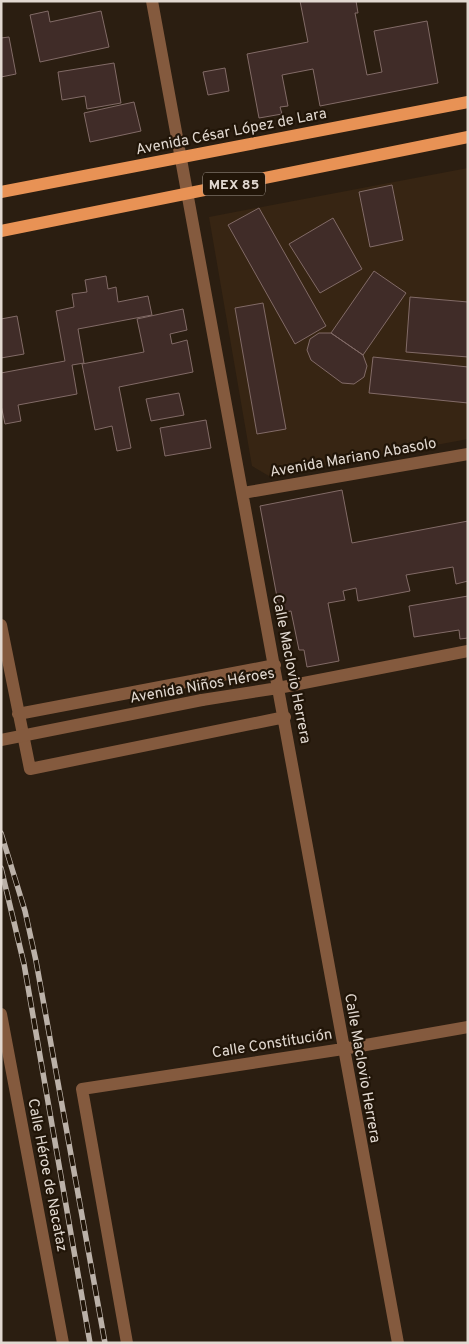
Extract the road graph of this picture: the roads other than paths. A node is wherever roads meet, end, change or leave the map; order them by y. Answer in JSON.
{"nodes":[{"id":1,"x":152,"y":1,"type":"edge"},
{"id":2,"x":468,"y":102,"type":"edge"},
{"id":3,"x":468,"y":137,"type":"edge"},
{"id":4,"x":181,"y":157,"type":"junction"},
{"id":5,"x":1,"y":192,"type":"edge"},
{"id":6,"x":189,"y":193,"type":"junction"},
{"id":7,"x":1,"y":231,"type":"edge"},
{"id":8,"x":468,"y":454,"type":"edge"},
{"id":9,"x":243,"y":493,"type":"junction"},
{"id":10,"x":1,"y":625,"type":"edge"},
{"id":11,"x":468,"y":651,"type":"edge"},
{"id":12,"x":274,"y":665,"type":"junction"},
{"id":13,"x":278,"y":688,"type":"junction"},
{"id":14,"x":18,"y":714,"type":"junction"},
{"id":15,"x":285,"y":718,"type":"junction"},
{"id":16,"x":1,"y":740,"type":"edge"},
{"id":17,"x":1,"y":1014,"type":"edge"},
{"id":18,"x":468,"y":1027,"type":"edge"},
{"id":19,"x":343,"y":1049,"type":"junction"},
{"id":20,"x":5,"y":1055,"type":"edge"},
{"id":21,"x":63,"y":1343,"type":"edge"},
{"id":22,"x":128,"y":1343,"type":"edge"},
{"id":23,"x":398,"y":1343,"type":"edge"}],
"edges":[{"from":1,"to":4,"type":"street","name":"Calle Maclovio Herrera"},
{"from":2,"to":4,"type":"main road","name":"Avenida César López de Lara","number":"MEX 85"},
{"from":3,"to":6,"type":"main road","number":"MEX 85"},
{"from":4,"to":5,"type":"main road","name":"Avenida César López de Lara","number":"MEX 85"},
{"from":4,"to":6,"type":"street","name":"Calle Maclovio Herrera"},
{"from":6,"to":7,"type":"main road","number":"MEX 85"},
{"from":6,"to":9,"type":"street","name":"Calle Maclovio Herrera"},
{"from":8,"to":9,"type":"street","name":"Avenida Mariano Abasolo"},
{"from":9,"to":12,"type":"street","name":"Calle Maclovio Herrera"},
{"from":10,"to":14,"type":"street"},
{"from":11,"to":13,"type":"street","name":"Avenida Niños Héroes"},
{"from":12,"to":13,"type":"street","name":"Calle Maclovio Herrera"},
{"from":12,"to":14,"type":"street"},
{"from":13,"to":15,"type":"street","name":"Calle Maclovio Herrera"},
{"from":13,"to":16,"type":"street","name":"Avenida Niños Héroes","bridge":true},
{"from":14,"to":15,"type":"street"},
{"from":15,"to":19,"type":"street","name":"Calle Maclovio Herrera"},
{"from":17,"to":20,"type":"street","name":"Calle Héroe de Nacataz"},
{"from":18,"to":19,"type":"street","name":"Calle Constitución"},
{"from":19,"to":22,"type":"street","name":"Calle Constitución"},
{"from":19,"to":23,"type":"street","name":"Calle Maclovio Herrera"},
{"from":20,"to":21,"type":"street","name":"Calle Héroe de Nacataz"}]}
